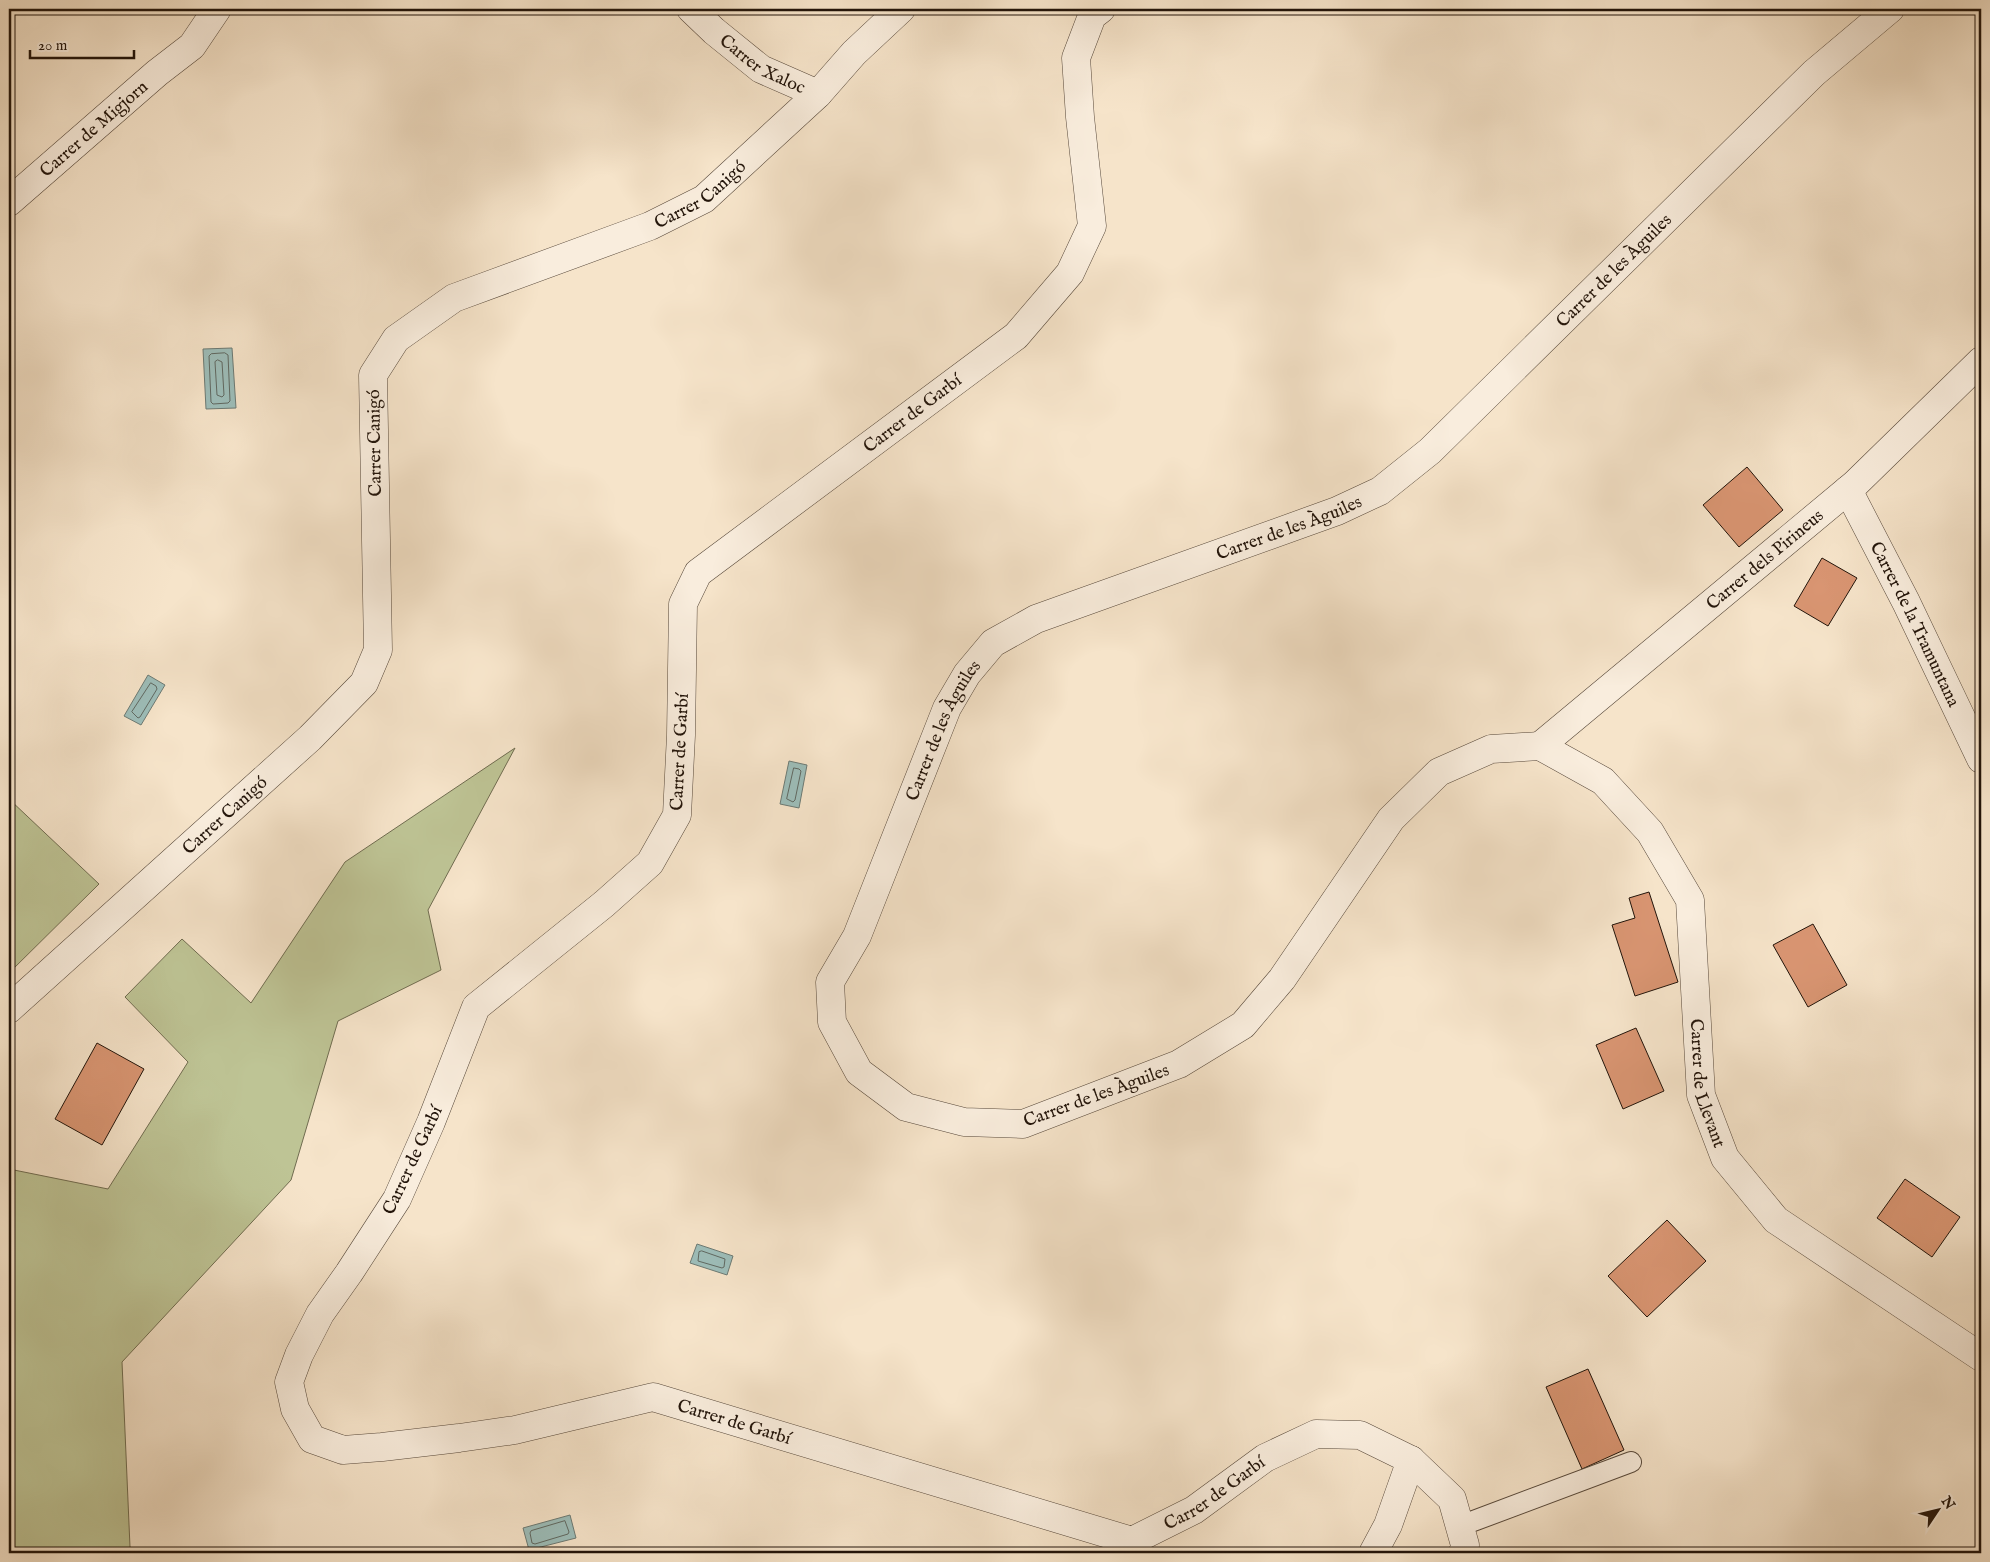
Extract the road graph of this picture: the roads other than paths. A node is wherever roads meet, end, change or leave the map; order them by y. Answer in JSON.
{"nodes":[{"id":1,"x":217,"y":9,"type":"edge"},
{"id":2,"x":690,"y":9,"type":"edge"},
{"id":3,"x":901,"y":9,"type":"edge"},
{"id":4,"x":1101,"y":9,"type":"edge"},
{"id":5,"x":1890,"y":9,"type":"edge"},
{"id":6,"x":818,"y":94,"type":"junction"},
{"id":7,"x":9,"y":202,"type":"edge"},
{"id":8,"x":1981,"y":362,"type":"edge"},
{"id":9,"x":1848,"y":490,"type":"junction"},
{"id":10,"x":1540,"y":746,"type":"junction"},
{"id":11,"x":1981,"y":759,"type":"edge"},
{"id":12,"x":9,"y":1009,"type":"edge"},
{"id":13,"x":1981,"y":1357,"type":"edge"},
{"id":14,"x":1411,"y":1460,"type":"junction"},
{"id":15,"x":1631,"y":1462,"type":"dead end"},
{"id":16,"x":1460,"y":1526,"type":"junction"},
{"id":17,"x":1373,"y":1553,"type":"edge"},
{"id":18,"x":1463,"y":1553,"type":"edge"}],
"edges":[{"from":1,"to":7,"type":"street","name":"Carrer de Migjorn"},
{"from":2,"to":6,"type":"street","name":"Carrer Xaloc"},
{"from":3,"to":6,"type":"street","name":"Carrer Canigó"},
{"from":4,"to":14,"type":"street","name":"Carrer de Garbí"},
{"from":5,"to":10,"type":"street","name":"Carrer de les Àguiles"},
{"from":6,"to":12,"type":"street","name":"Carrer Canigó"},
{"from":8,"to":9,"type":"street","name":"Carrer dels Pirineus"},
{"from":9,"to":10,"type":"street","name":"Carrer dels Pirineus"},
{"from":9,"to":11,"type":"street","name":"Carrer de la Tramuntana"},
{"from":10,"to":13,"type":"street","name":"Carrer de Llevant"},
{"from":14,"to":16,"type":"street"},
{"from":14,"to":17,"type":"street"},
{"from":15,"to":16,"type":"lane"},
{"from":16,"to":18,"type":"street"}]}
